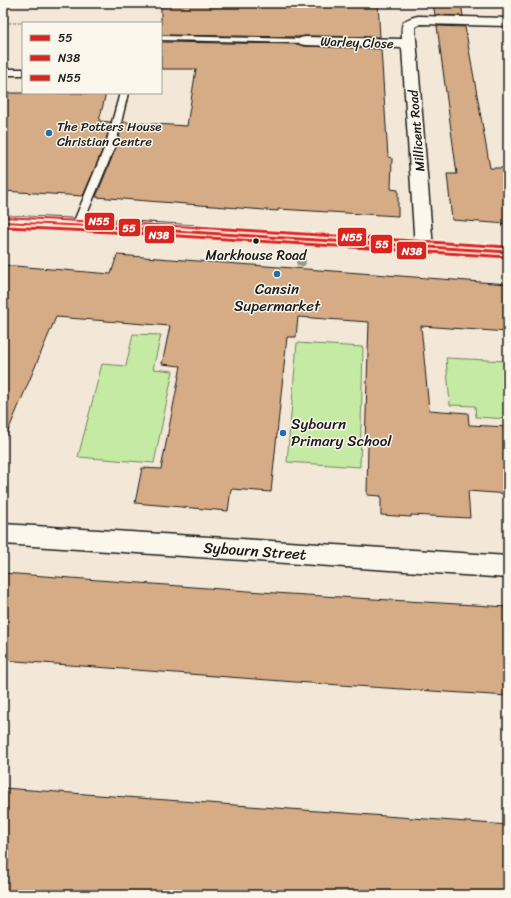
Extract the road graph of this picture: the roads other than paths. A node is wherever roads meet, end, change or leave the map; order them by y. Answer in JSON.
{"nodes":[{"id":1,"x":508,"y":22,"type":"edge"},
{"id":2,"x":162,"y":38,"type":"edge"},
{"id":3,"x":306,"y":41,"type":"joint"},
{"id":4,"x":408,"y":44,"type":"junction"},
{"id":5,"x":3,"y":72,"type":"edge"},
{"id":6,"x":22,"y":72,"type":"edge"},
{"id":7,"x":124,"y":94,"type":"edge"},
{"id":8,"x":3,"y":222,"type":"edge"},
{"id":9,"x":77,"y":226,"type":"junction"},
{"id":10,"x":424,"y":248,"type":"junction"},
{"id":11,"x":508,"y":252,"type":"edge"},
{"id":12,"x":3,"y":534,"type":"edge"},
{"id":13,"x":508,"y":567,"type":"edge"}],
"edges":[{"from":1,"to":4,"type":"street","name":"Millicent Road"},
{"from":2,"to":3,"type":"lane"},
{"from":3,"to":4,"type":"street","name":"Warley Close"},
{"from":4,"to":10,"type":"street","name":"Millicent Road"},
{"from":5,"to":6,"type":"lane"},
{"from":7,"to":9,"type":"lane"},
{"from":8,"to":9,"type":"street"},
{"from":9,"to":10,"type":"street"},
{"from":10,"to":11,"type":"street"},
{"from":12,"to":13,"type":"street","name":"Sybourn Street"}]}
